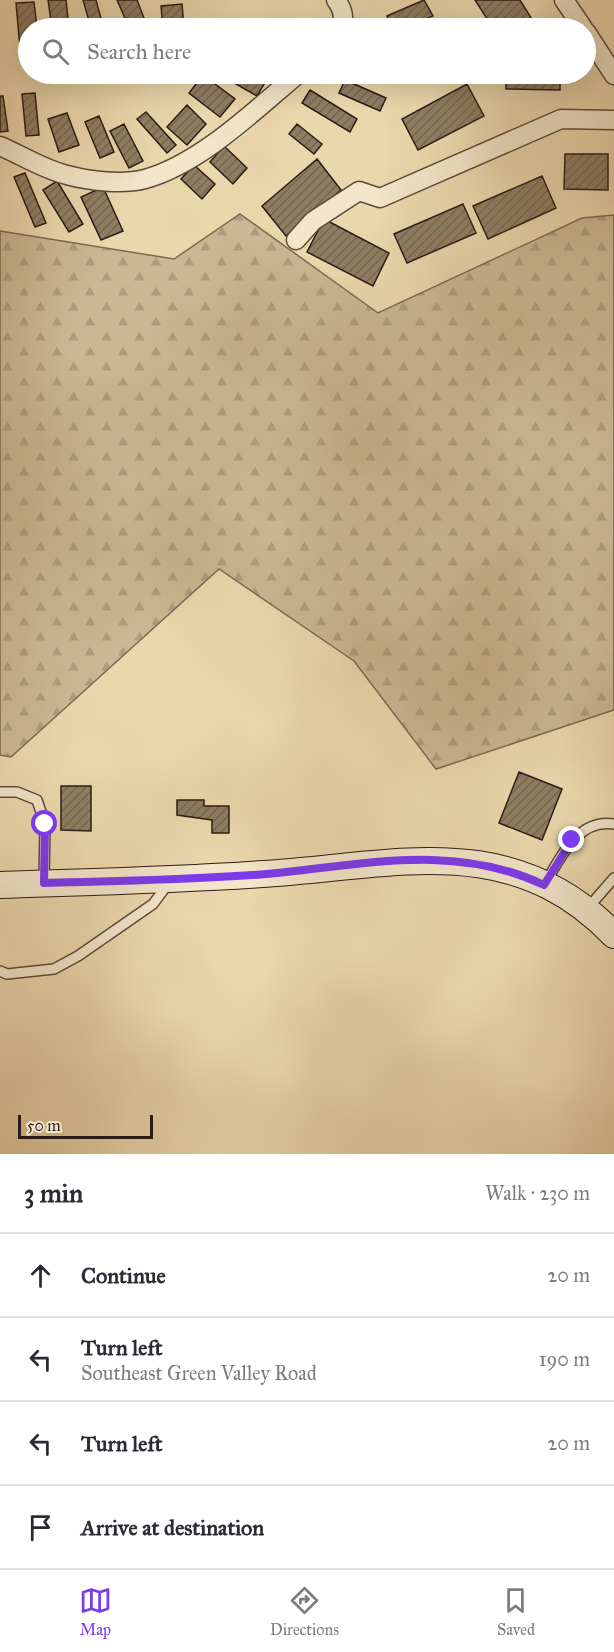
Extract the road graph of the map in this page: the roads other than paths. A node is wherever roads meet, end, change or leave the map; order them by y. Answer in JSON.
{"nodes":[{"id":1,"x":336,"y":0,"type":"edge"},
{"id":2,"x":564,"y":0,"type":"edge"},
{"id":3,"x":343,"y":18,"type":"edge"},
{"id":4,"x":576,"y":18,"type":"edge"},
{"id":5,"x":596,"y":48,"type":"edge"},
{"id":6,"x":614,"y":75,"type":"edge"},
{"id":7,"x":286,"y":84,"type":"edge"},
{"id":8,"x":614,"y":120,"type":"edge"},
{"id":9,"x":0,"y":146,"type":"edge"},
{"id":10,"x":296,"y":240,"type":"dead end"},
{"id":11,"x":0,"y":792,"type":"edge"},
{"id":12,"x":614,"y":824,"type":"edge"},
{"id":13,"x":614,"y":878,"type":"edge"},
{"id":14,"x":172,"y":879,"type":"junction"},
{"id":15,"x":44,"y":883,"type":"junction"},
{"id":16,"x":0,"y":885,"type":"edge"},
{"id":17,"x":544,"y":885,"type":"junction"},
{"id":18,"x":586,"y":911,"type":"junction"},
{"id":19,"x":614,"y":935,"type":"edge"},
{"id":20,"x":0,"y":971,"type":"edge"}],
"edges":[{"from":1,"to":3,"type":"street"},
{"from":2,"to":4,"type":"street"},
{"from":5,"to":6,"type":"street"},
{"from":7,"to":9,"type":"street"},
{"from":8,"to":10,"type":"street"},
{"from":11,"to":15,"type":"lane"},
{"from":12,"to":17,"type":"lane"},
{"from":13,"to":18,"type":"lane"},
{"from":14,"to":15,"type":"street"},
{"from":14,"to":17,"type":"street"},
{"from":14,"to":20,"type":"lane"},
{"from":15,"to":16,"type":"street"},
{"from":17,"to":18,"type":"street"},
{"from":18,"to":19,"type":"street"}]}
